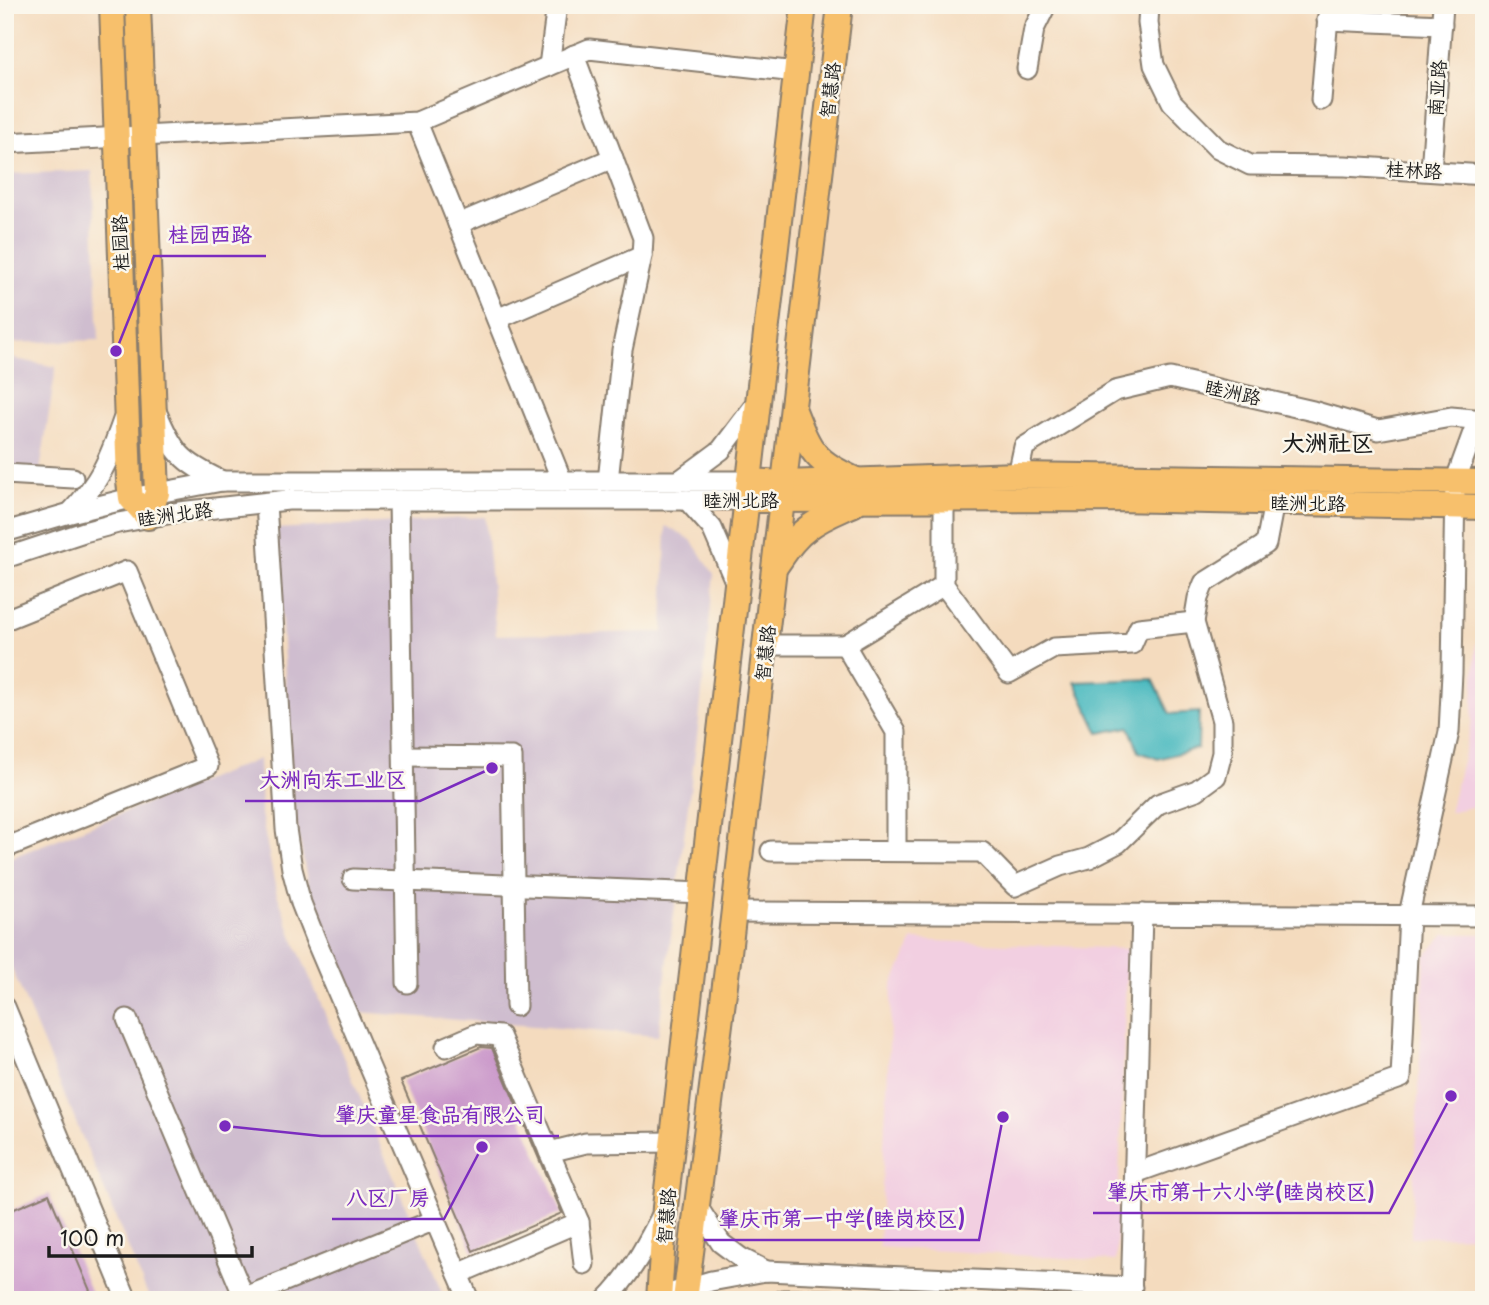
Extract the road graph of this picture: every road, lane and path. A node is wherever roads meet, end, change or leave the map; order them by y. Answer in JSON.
{"nodes":[{"id":1,"x":112,"y":5,"type":"edge"},
{"id":2,"x":138,"y":5,"type":"edge"},
{"id":3,"x":557,"y":5,"type":"edge"},
{"id":4,"x":804,"y":5,"type":"edge"},
{"id":5,"x":840,"y":5,"type":"edge"},
{"id":6,"x":1046,"y":5,"type":"edge"},
{"id":7,"x":1149,"y":5,"type":"edge"},
{"id":8,"x":1443,"y":5,"type":"edge"},
{"id":9,"x":1328,"y":13,"type":"edge"},
{"id":10,"x":1442,"y":25,"type":"junction"},
{"id":11,"x":574,"y":55,"type":"junction"},
{"id":12,"x":549,"y":66,"type":"junction"},
{"id":13,"x":1027,"y":69,"type":"dead end"},
{"id":14,"x":796,"y":72,"type":"junction"},
{"id":15,"x":1321,"y":100,"type":"dead end"},
{"id":16,"x":417,"y":122,"type":"junction"},
{"id":17,"x":143,"y":136,"type":"junction"},
{"id":18,"x":117,"y":138,"type":"junction"},
{"id":19,"x":5,"y":144,"type":"edge"},
{"id":20,"x":612,"y":158,"type":"junction"},
{"id":21,"x":1431,"y":172,"type":"junction"},
{"id":22,"x":1484,"y":174,"type":"edge"},
{"id":23,"x":458,"y":225,"type":"junction"},
{"id":24,"x":642,"y":256,"type":"junction"},
{"id":25,"x":497,"y":319,"type":"junction"},
{"id":26,"x":758,"y":401,"type":"junction"},
{"id":27,"x":155,"y":407,"type":"junction"},
{"id":28,"x":793,"y":407,"type":"junction"},
{"id":29,"x":126,"y":412,"type":"junction"},
{"id":30,"x":1481,"y":420,"type":"edge"},
{"id":31,"x":5,"y":474,"type":"edge"},
{"id":32,"x":1018,"y":475,"type":"junction"},
{"id":33,"x":73,"y":478,"type":"dead end"},
{"id":34,"x":222,"y":481,"type":"junction"},
{"id":35,"x":562,"y":481,"type":"junction"},
{"id":36,"x":608,"y":481,"type":"junction"},
{"id":37,"x":679,"y":481,"type":"junction"},
{"id":38,"x":1484,"y":482,"type":"edge"},
{"id":39,"x":860,"y":490,"type":"junction"},
{"id":40,"x":748,"y":491,"type":"junction"},
{"id":41,"x":783,"y":492,"type":"junction"},
{"id":42,"x":157,"y":493,"type":"junction"},
{"id":43,"x":1455,"y":494,"type":"junction"},
{"id":44,"x":131,"y":498,"type":"junction"},
{"id":45,"x":399,"y":500,"type":"junction"},
{"id":46,"x":687,"y":500,"type":"junction"},
{"id":47,"x":944,"y":500,"type":"junction"},
{"id":48,"x":1274,"y":502,"type":"junction"},
{"id":49,"x":266,"y":503,"type":"junction"},
{"id":50,"x":1484,"y":507,"type":"edge"},
{"id":51,"x":69,"y":513,"type":"junction"},
{"id":52,"x":148,"y":517,"type":"junction"},
{"id":53,"x":5,"y":532,"type":"edge"},
{"id":54,"x":5,"y":558,"type":"edge"},
{"id":55,"x":775,"y":568,"type":"junction"},
{"id":56,"x":944,"y":585,"type":"junction"},
{"id":57,"x":737,"y":587,"type":"junction"},
{"id":58,"x":5,"y":621,"type":"edge"},
{"id":59,"x":1194,"y":622,"type":"junction"},
{"id":60,"x":765,"y":645,"type":"junction"},
{"id":61,"x":845,"y":645,"type":"junction"},
{"id":62,"x":404,"y":756,"type":"junction"},
{"id":63,"x":5,"y":848,"type":"edge"},
{"id":64,"x":771,"y":851,"type":"dead end"},
{"id":65,"x":897,"y":851,"type":"junction"},
{"id":66,"x":353,"y":879,"type":"dead end"},
{"id":67,"x":406,"y":881,"type":"junction"},
{"id":68,"x":514,"y":886,"type":"junction"},
{"id":69,"x":703,"y":893,"type":"junction"},
{"id":70,"x":734,"y":912,"type":"junction"},
{"id":71,"x":1142,"y":914,"type":"junction"},
{"id":72,"x":1409,"y":915,"type":"junction"},
{"id":73,"x":1484,"y":916,"type":"edge"},
{"id":74,"x":695,"y":957,"type":"junction"},
{"id":75,"x":728,"y":961,"type":"junction"},
{"id":76,"x":407,"y":983,"type":"dead end"},
{"id":77,"x":516,"y":1006,"type":"dead end"},
{"id":78,"x":5,"y":1007,"type":"edge"},
{"id":79,"x":127,"y":1019,"type":"dead end"},
{"id":80,"x":446,"y":1047,"type":"dead end"},
{"id":81,"x":673,"y":1142,"type":"junction"},
{"id":82,"x":549,"y":1152,"type":"junction"},
{"id":83,"x":1135,"y":1173,"type":"junction"},
{"id":84,"x":697,"y":1206,"type":"junction"},
{"id":85,"x":666,"y":1207,"type":"junction"},
{"id":86,"x":435,"y":1220,"type":"junction"},
{"id":87,"x":579,"y":1222,"type":"junction"},
{"id":88,"x":584,"y":1264,"type":"dead end"},
{"id":89,"x":766,"y":1271,"type":"junction"},
{"id":90,"x":458,"y":1274,"type":"junction"},
{"id":91,"x":1132,"y":1293,"type":"edge"},
{"id":92,"x":686,"y":1294,"type":"edge"},
{"id":93,"x":241,"y":1298,"type":"edge"},
{"id":94,"x":656,"y":1299,"type":"edge"},
{"id":95,"x":782,"y":1299,"type":"edge"},
{"id":96,"x":127,"y":1300,"type":"edge"},
{"id":97,"x":470,"y":1300,"type":"edge"},
{"id":98,"x":606,"y":1300,"type":"edge"},
{"id":99,"x":831,"y":1300,"type":"edge"}],
"edges":[{"from":1,"to":18,"type":"main road","name":"桂园路"},
{"from":2,"to":17,"type":"main road"},
{"from":3,"to":12,"type":"street"},
{"from":4,"to":14,"type":"main road","name":"智慧路"},
{"from":5,"to":28,"type":"main road","name":"智慧路"},
{"from":6,"to":13,"type":"street"},
{"from":7,"to":21,"type":"street","name":"桂林路"},
{"from":8,"to":10,"type":"street","name":"南亚路"},
{"from":9,"to":10,"type":"street"},
{"from":9,"to":15,"type":"street"},
{"from":10,"to":21,"type":"street","name":"南亚路"},
{"from":11,"to":12,"type":"street"},
{"from":11,"to":14,"type":"street"},
{"from":11,"to":20,"type":"street"},
{"from":12,"to":16,"type":"street"},
{"from":14,"to":26,"type":"main road","name":"智慧路"},
{"from":16,"to":17,"type":"street"},
{"from":16,"to":23,"type":"street"},
{"from":17,"to":18,"type":"street"},
{"from":17,"to":27,"type":"main road"},
{"from":18,"to":19,"type":"street"},
{"from":18,"to":29,"type":"main road","name":"桂园路"},
{"from":20,"to":23,"type":"street"},
{"from":20,"to":24,"type":"street"},
{"from":21,"to":22,"type":"street","name":"桂林路"},
{"from":23,"to":25,"type":"street"},
{"from":24,"to":25,"type":"street"},
{"from":24,"to":36,"type":"street"},
{"from":25,"to":35,"type":"street"},
{"from":26,"to":37,"type":"street"},
{"from":26,"to":40,"type":"main road","name":"智慧路"},
{"from":27,"to":34,"type":"street"},
{"from":27,"to":42,"type":"main road"},
{"from":28,"to":39,"type":"main road"},
{"from":28,"to":41,"type":"main road","name":"智慧路"},
{"from":29,"to":44,"type":"main road","name":"桂园路"},
{"from":29,"to":51,"type":"street"},
{"from":30,"to":32,"type":"street","name":"睦洲路"},
{"from":30,"to":43,"type":"street"},
{"from":31,"to":33,"type":"street"},
{"from":32,"to":39,"type":"main road","name":"睦洲北路"},
{"from":32,"to":43,"type":"main road","name":"睦洲北路"},
{"from":34,"to":35,"type":"street","name":"睦洲北路"},
{"from":34,"to":42,"type":"street","name":"睦洲北路"},
{"from":35,"to":36,"type":"street","name":"睦洲北路"},
{"from":36,"to":37,"type":"street","name":"睦洲北路"},
{"from":37,"to":40,"type":"street","name":"睦洲北路"},
{"from":38,"to":43,"type":"main road","name":"睦洲北路"},
{"from":39,"to":41,"type":"main road","name":"睦洲北路"},
{"from":39,"to":47,"type":"main road","name":"睦洲北路"},
{"from":39,"to":55,"type":"main road"},
{"from":40,"to":41,"type":"main road","name":"睦洲北路"},
{"from":40,"to":46,"type":"street","name":"睦洲北路"},
{"from":40,"to":57,"type":"main road","name":"智慧路"},
{"from":41,"to":55,"type":"main road","name":"智慧路"},
{"from":42,"to":44,"type":"street","name":"睦洲北路"},
{"from":42,"to":52,"type":"main road"},
{"from":43,"to":48,"type":"main road","name":"睦洲北路"},
{"from":43,"to":50,"type":"main road","name":"睦洲北路"},
{"from":43,"to":72,"type":"street"},
{"from":44,"to":51,"type":"street","name":"睦洲北路"},
{"from":44,"to":52,"type":"main road"},
{"from":45,"to":46,"type":"street","name":"睦洲北路"},
{"from":45,"to":49,"type":"street","name":"睦洲北路"},
{"from":45,"to":62,"type":"street"},
{"from":46,"to":57,"type":"street"},
{"from":47,"to":48,"type":"main road","name":"睦洲北路"},
{"from":47,"to":56,"type":"street"},
{"from":48,"to":59,"type":"street"},
{"from":49,"to":52,"type":"street","name":"睦洲北路"},
{"from":49,"to":86,"type":"street"},
{"from":51,"to":53,"type":"street","name":"睦洲北路"},
{"from":52,"to":54,"type":"street","name":"睦洲北路"},
{"from":55,"to":60,"type":"main road","name":"智慧路"},
{"from":56,"to":59,"type":"street"},
{"from":56,"to":61,"type":"street"},
{"from":57,"to":69,"type":"main road","name":"智慧路"},
{"from":58,"to":63,"type":"street"},
{"from":59,"to":65,"type":"street"},
{"from":60,"to":61,"type":"street"},
{"from":60,"to":70,"type":"main road","name":"智慧路"},
{"from":61,"to":65,"type":"street"},
{"from":62,"to":67,"type":"street"},
{"from":62,"to":68,"type":"street"},
{"from":64,"to":65,"type":"street"},
{"from":66,"to":67,"type":"street"},
{"from":67,"to":68,"type":"street"},
{"from":67,"to":76,"type":"street"},
{"from":68,"to":69,"type":"street"},
{"from":68,"to":77,"type":"street"},
{"from":69,"to":74,"type":"main road","name":"智慧路"},
{"from":70,"to":71,"type":"street"},
{"from":70,"to":75,"type":"main road","name":"智慧路"},
{"from":71,"to":72,"type":"street"},
{"from":71,"to":83,"type":"street"},
{"from":72,"to":73,"type":"street"},
{"from":72,"to":83,"type":"street"},
{"from":74,"to":75,"type":"main road"},
{"from":74,"to":81,"type":"main road","name":"智慧路"},
{"from":75,"to":84,"type":"main road","name":"智慧路"},
{"from":78,"to":96,"type":"street"},
{"from":79,"to":93,"type":"street"},
{"from":80,"to":82,"type":"street"},
{"from":81,"to":82,"type":"street"},
{"from":81,"to":85,"type":"main road","name":"智慧路"},
{"from":82,"to":87,"type":"street"},
{"from":83,"to":91,"type":"street"},
{"from":84,"to":89,"type":"street"},
{"from":84,"to":92,"type":"main road","name":"智慧路"},
{"from":85,"to":94,"type":"main road","name":"智慧路"},
{"from":85,"to":98,"type":"street"},
{"from":86,"to":90,"type":"street"},
{"from":86,"to":93,"type":"street"},
{"from":87,"to":88,"type":"street"},
{"from":87,"to":90,"type":"street"},
{"from":89,"to":91,"type":"street"},
{"from":89,"to":92,"type":"street"},
{"from":90,"to":97,"type":"street"},
{"from":92,"to":94,"type":"street"},
{"from":95,"to":99,"type":"street"}]}
